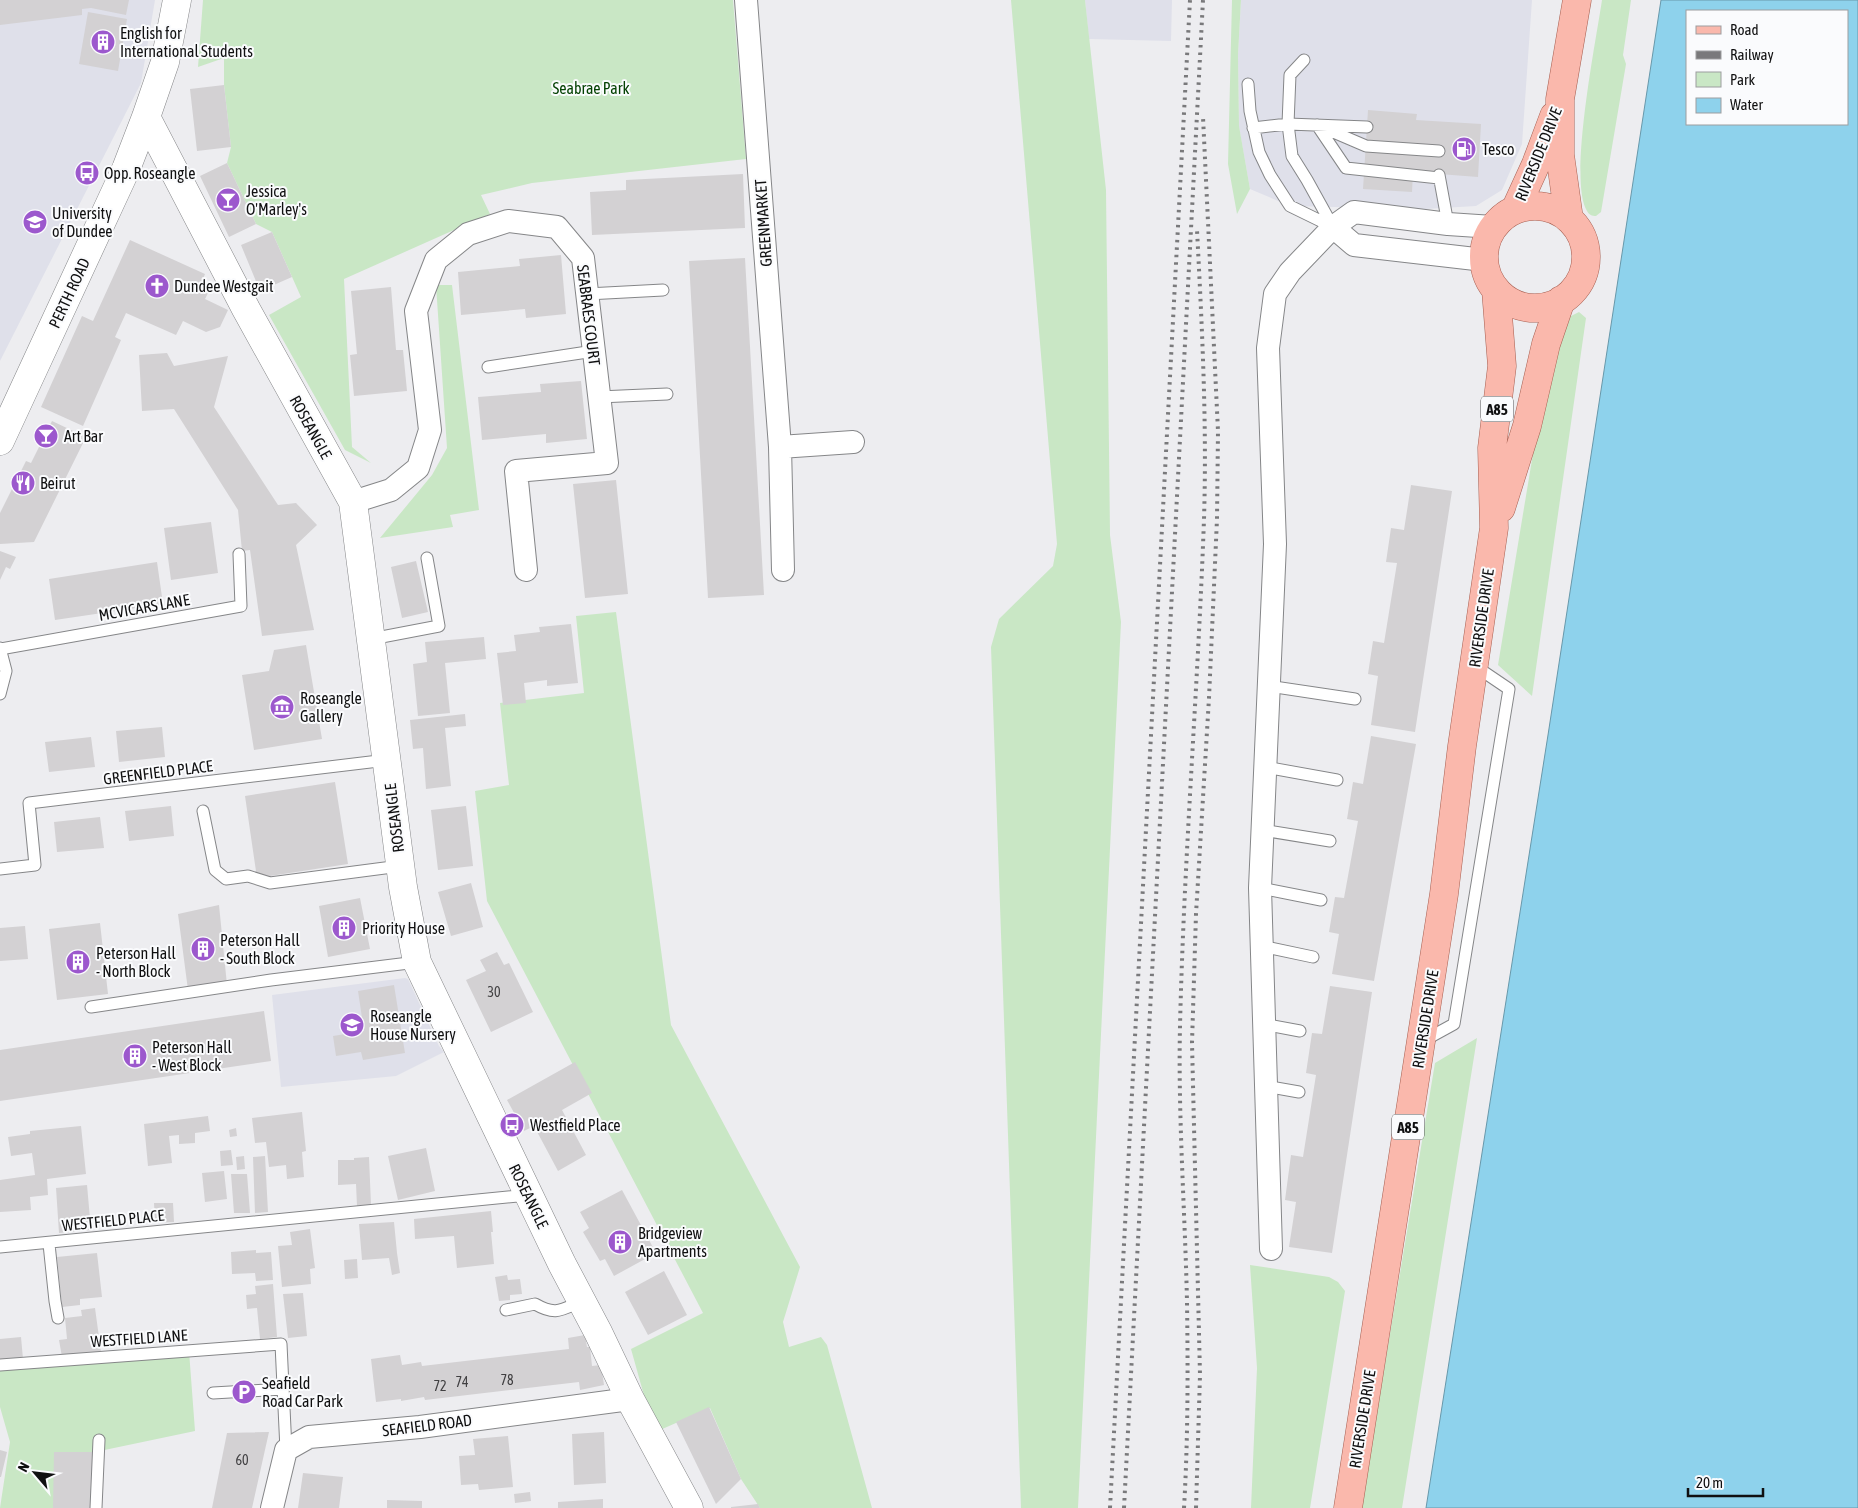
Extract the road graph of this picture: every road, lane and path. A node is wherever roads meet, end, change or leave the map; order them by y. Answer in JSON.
{"nodes":[{"id":1,"x":177,"y":0,"type":"edge"},
{"id":2,"x":746,"y":0,"type":"edge"},
{"id":3,"x":1577,"y":0,"type":"edge"},
{"id":4,"x":1304,"y":60,"type":"dead end"},
{"id":5,"x":1248,"y":84,"type":"dead end"},
{"id":6,"x":1560,"y":99,"type":"junction"},
{"id":7,"x":146,"y":117,"type":"junction"},
{"id":8,"x":1288,"y":124,"type":"junction"},
{"id":9,"x":1317,"y":125,"type":"junction"},
{"id":10,"x":1367,"y":127,"type":"dead end"},
{"id":11,"x":1253,"y":128,"type":"junction"},
{"id":12,"x":1440,"y":151,"type":"dead end"},
{"id":13,"x":1515,"y":210,"type":"junction"},
{"id":14,"x":1569,"y":219,"type":"junction"},
{"id":15,"x":1448,"y":224,"type":"junction"},
{"id":16,"x":1333,"y":227,"type":"junction"},
{"id":17,"x":1493,"y":227,"type":"junction"},
{"id":18,"x":1484,"y":260,"type":"junction"},
{"id":19,"x":662,"y":290,"type":"dead end"},
{"id":20,"x":1496,"y":290,"type":"junction"},
{"id":21,"x":588,"y":294,"type":"junction"},
{"id":22,"x":1561,"y":300,"type":"junction"},
{"id":23,"x":594,"y":351,"type":"junction"},
{"id":24,"x":488,"y":367,"type":"dead end"},
{"id":25,"x":666,"y":394,"type":"dead end"},
{"id":26,"x":599,"y":397,"type":"junction"},
{"id":27,"x":0,"y":441,"type":"edge"},
{"id":28,"x":853,"y":442,"type":"dead end"},
{"id":29,"x":780,"y":447,"type":"junction"},
{"id":30,"x":353,"y":502,"type":"junction"},
{"id":31,"x":1494,"y":528,"type":"junction"},
{"id":32,"x":239,"y":554,"type":"dead end"},
{"id":33,"x":427,"y":558,"type":"dead end"},
{"id":34,"x":526,"y":570,"type":"dead end"},
{"id":35,"x":783,"y":570,"type":"dead end"},
{"id":36,"x":371,"y":639,"type":"junction"},
{"id":37,"x":0,"y":648,"type":"edge"},
{"id":38,"x":1474,"y":666,"type":"junction"},
{"id":39,"x":1268,"y":686,"type":"junction"},
{"id":40,"x":1,"y":692,"type":"edge"},
{"id":41,"x":1355,"y":699,"type":"dead end"},
{"id":42,"x":387,"y":760,"type":"junction"},
{"id":43,"x":1265,"y":767,"type":"junction"},
{"id":44,"x":1337,"y":780,"type":"dead end"},
{"id":45,"x":203,"y":811,"type":"dead end"},
{"id":46,"x":1262,"y":830,"type":"junction"},
{"id":47,"x":1330,"y":842,"type":"dead end"},
{"id":48,"x":400,"y":866,"type":"junction"},
{"id":49,"x":0,"y":869,"type":"edge"},
{"id":50,"x":1260,"y":888,"type":"junction"},
{"id":51,"x":1320,"y":900,"type":"dead end"},
{"id":52,"x":1261,"y":946,"type":"junction"},
{"id":53,"x":1313,"y":957,"type":"dead end"},
{"id":54,"x":417,"y":962,"type":"junction"},
{"id":55,"x":90,"y":1007,"type":"dead end"},
{"id":56,"x":1264,"y":1024,"type":"junction"},
{"id":57,"x":1300,"y":1031,"type":"dead end"},
{"id":58,"x":1421,"y":1041,"type":"junction"},
{"id":59,"x":1265,"y":1086,"type":"junction"},
{"id":60,"x":1299,"y":1092,"type":"dead end"},
{"id":61,"x":528,"y":1195,"type":"junction"},
{"id":62,"x":49,"y":1244,"type":"junction"},
{"id":63,"x":0,"y":1247,"type":"edge"},
{"id":64,"x":1271,"y":1249,"type":"dead end"},
{"id":65,"x":582,"y":1301,"type":"junction"},
{"id":66,"x":506,"y":1310,"type":"dead end"},
{"id":67,"x":58,"y":1318,"type":"dead end"},
{"id":68,"x":0,"y":1365,"type":"edge"},
{"id":69,"x":284,"y":1389,"type":"junction"},
{"id":70,"x":213,"y":1394,"type":"dead end"},
{"id":71,"x":630,"y":1399,"type":"junction"},
{"id":72,"x":98,"y":1440,"type":"dead end"},
{"id":73,"x":286,"y":1450,"type":"junction"},
{"id":74,"x":96,"y":1508,"type":"edge"},
{"id":75,"x":272,"y":1508,"type":"edge"},
{"id":76,"x":689,"y":1508,"type":"edge"},
{"id":77,"x":1348,"y":1508,"type":"edge"}],
"edges":[{"from":1,"to":7,"type":"street","name":"PERTH ROAD"},
{"from":2,"to":29,"type":"street","name":"GREENMARKET"},
{"from":3,"to":6,"type":"main road","name":"RIVERSIDE DRIVE","number":"A85"},
{"from":4,"to":8,"type":"lane"},
{"from":5,"to":11,"type":"lane"},
{"from":6,"to":13,"type":"main road","name":"RIVERSIDE DRIVE","number":"A85"},
{"from":6,"to":14,"type":"main road","name":"RIVERSIDE DRIVE","number":"A85"},
{"from":7,"to":27,"type":"street","name":"PERTH ROAD"},
{"from":7,"to":30,"type":"street","name":"ROSEANGLE"},
{"from":8,"to":9,"type":"lane"},
{"from":8,"to":11,"type":"lane"},
{"from":8,"to":16,"type":"lane"},
{"from":9,"to":10,"type":"lane"},
{"from":9,"to":12,"type":"lane"},
{"from":9,"to":15,"type":"lane"},
{"from":11,"to":16,"type":"lane"},
{"from":13,"to":14,"type":"main road","name":"RIVERSIDE DRIVE","number":"A85"},
{"from":13,"to":17,"type":"main road","name":"RIVERSIDE DRIVE","number":"A85"},
{"from":14,"to":22,"type":"main road","name":"RIVERSIDE DRIVE","number":"A85"},
{"from":15,"to":16,"type":"street"},
{"from":15,"to":17,"type":"street"},
{"from":16,"to":18,"type":"street"},
{"from":16,"to":39,"type":"street"},
{"from":17,"to":18,"type":"main road"},
{"from":18,"to":20,"type":"main road","name":"RIVERSIDE DRIVE","number":"A85"},
{"from":19,"to":21,"type":"lane"},
{"from":20,"to":22,"type":"main road"},
{"from":20,"to":31,"type":"main road","name":"RIVERSIDE DRIVE","number":"A85"},
{"from":21,"to":23,"type":"street","name":"SEABRAES COURT"},
{"from":21,"to":30,"type":"street","name":"SEABRAES COURT"},
{"from":22,"to":31,"type":"main road","name":"RIVERSIDE DRIVE","number":"A85"},
{"from":23,"to":24,"type":"lane"},
{"from":23,"to":26,"type":"street","name":"SEABRAES COURT"},
{"from":25,"to":26,"type":"lane"},
{"from":26,"to":34,"type":"street","name":"SEABRAES COURT"},
{"from":28,"to":29,"type":"street"},
{"from":29,"to":35,"type":"street","name":"GREENMARKET"},
{"from":30,"to":36,"type":"street","name":"ROSEANGLE"},
{"from":31,"to":38,"type":"main road","name":"RIVERSIDE DRIVE","number":"A85"},
{"from":32,"to":37,"type":"lane","name":"MCVICARS LANE"},
{"from":33,"to":36,"type":"lane"},
{"from":36,"to":42,"type":"street","name":"ROSEANGLE"},
{"from":37,"to":40,"type":"lane","name":"MCVICARS LANE"},
{"from":38,"to":58,"type":"main road","name":"RIVERSIDE DRIVE","number":"A85"},
{"from":38,"to":58,"type":"lane"},
{"from":39,"to":41,"type":"lane"},
{"from":39,"to":43,"type":"street"},
{"from":42,"to":48,"type":"street","name":"ROSEANGLE"},
{"from":42,"to":49,"type":"lane","name":"GREENFIELD PLACE"},
{"from":43,"to":44,"type":"lane"},
{"from":43,"to":46,"type":"street"},
{"from":45,"to":48,"type":"lane"},
{"from":46,"to":47,"type":"lane"},
{"from":46,"to":50,"type":"street"},
{"from":48,"to":54,"type":"street","name":"ROSEANGLE"},
{"from":50,"to":51,"type":"lane"},
{"from":50,"to":52,"type":"street"},
{"from":52,"to":53,"type":"lane"},
{"from":52,"to":56,"type":"street"},
{"from":54,"to":55,"type":"lane"},
{"from":54,"to":61,"type":"street","name":"ROSEANGLE"},
{"from":56,"to":57,"type":"lane"},
{"from":56,"to":59,"type":"street"},
{"from":58,"to":77,"type":"main road","name":"RIVERSIDE DRIVE","number":"A85"},
{"from":59,"to":60,"type":"lane"},
{"from":59,"to":64,"type":"street"},
{"from":61,"to":62,"type":"lane","name":"WESTFIELD PLACE"},
{"from":61,"to":65,"type":"street","name":"ROSEANGLE"},
{"from":62,"to":63,"type":"lane","name":"WESTFIELD PLACE"},
{"from":62,"to":67,"type":"lane"},
{"from":65,"to":66,"type":"lane"},
{"from":65,"to":71,"type":"street","name":"ROSEANGLE"},
{"from":68,"to":69,"type":"lane","name":"WESTFIELD LANE"},
{"from":69,"to":70,"type":"lane"},
{"from":69,"to":73,"type":"lane"},
{"from":71,"to":73,"type":"street","name":"SEAFIELD ROAD"},
{"from":71,"to":76,"type":"street","name":"ROSEANGLE"},
{"from":72,"to":74,"type":"lane"},
{"from":73,"to":75,"type":"street"}]}
